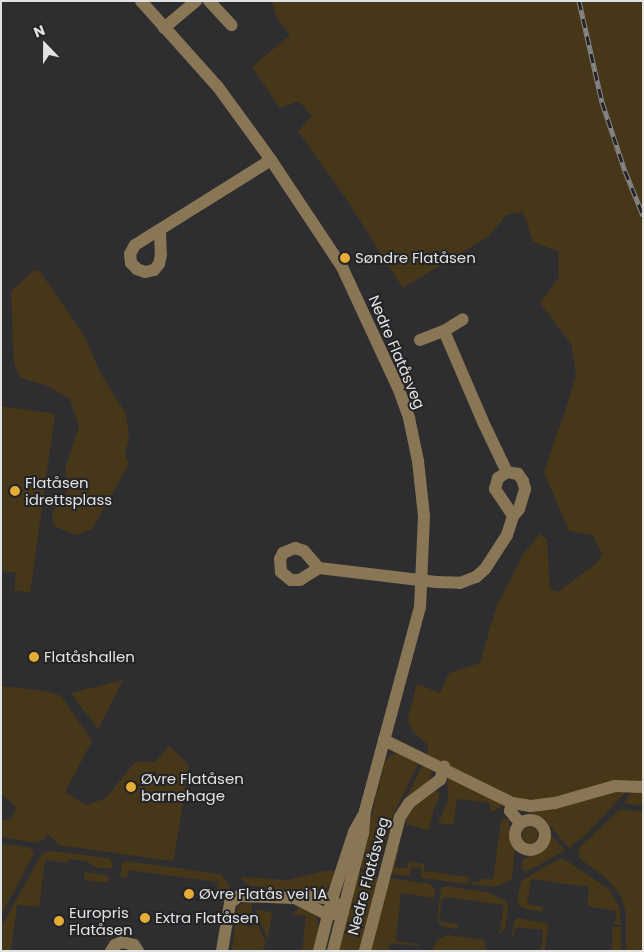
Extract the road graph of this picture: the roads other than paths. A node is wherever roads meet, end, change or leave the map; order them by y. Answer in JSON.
{"nodes":[{"id":1,"x":141,"y":1,"type":"edge"},
{"id":2,"x":196,"y":1,"type":"edge"},
{"id":3,"x":209,"y":1,"type":"edge"},
{"id":4,"x":231,"y":26,"type":"dead end"},
{"id":5,"x":164,"y":28,"type":"junction"},
{"id":6,"x":271,"y":160,"type":"junction"},
{"id":7,"x":160,"y":231,"type":"dead end"},
{"id":8,"x":463,"y":319,"type":"dead end"},
{"id":9,"x":444,"y":331,"type":"junction"},
{"id":10,"x":420,"y":340,"type":"dead end"},
{"id":11,"x":508,"y":472,"type":"junction"},
{"id":12,"x":513,"y":516,"type":"junction"},
{"id":13,"x":319,"y":568,"type":"dead end"},
{"id":14,"x":423,"y":580,"type":"junction"},
{"id":15,"x":384,"y":740,"type":"junction"},
{"id":16,"x":444,"y":767,"type":"junction"},
{"id":17,"x":643,"y":787,"type":"edge"},
{"id":18,"x":512,"y":803,"type":"junction"},
{"id":19,"x":520,"y":823,"type":"dead end"},
{"id":20,"x":343,"y":887,"type":"junction"},
{"id":21,"x":294,"y":898,"type":"junction"},
{"id":22,"x":332,"y":899,"type":"junction"},
{"id":23,"x":343,"y":912,"type":"junction"},
{"id":24,"x":328,"y":914,"type":"junction"},
{"id":25,"x":111,"y":951,"type":"edge"},
{"id":26,"x":138,"y":951,"type":"edge"},
{"id":27,"x":222,"y":951,"type":"edge"},
{"id":28,"x":319,"y":951,"type":"edge"},
{"id":29,"x":333,"y":951,"type":"edge"},
{"id":30,"x":365,"y":951,"type":"edge"}],
"edges":[{"from":1,"to":5,"type":"street","name":"Nedre Flatåsveg"},
{"from":2,"to":5,"type":"street"},
{"from":3,"to":4,"type":"street"},
{"from":5,"to":6,"type":"street","name":"Nedre Flatåsveg"},
{"from":6,"to":7,"type":"street"},
{"from":6,"to":14,"type":"street","name":"Nedre Flatåsveg"},
{"from":8,"to":9,"type":"street","name":"Nedre Flatåsveg"},
{"from":9,"to":10,"type":"street","name":"Nedre Flatåsveg"},
{"from":9,"to":11,"type":"street"},
{"from":11,"to":12,"type":"street"},
{"from":11,"to":12,"type":"street"},
{"from":12,"to":14,"type":"street"},
{"from":13,"to":14,"type":"street"},
{"from":14,"to":15,"type":"street","name":"Nedre Flatåsveg"},
{"from":15,"to":16,"type":"street"},
{"from":15,"to":20,"type":"street","name":"Nedre Flatåsveg"},
{"from":16,"to":18,"type":"street"},
{"from":16,"to":30,"type":"street","name":"Nedre Flatåsveg"},
{"from":17,"to":18,"type":"street"},
{"from":18,"to":19,"type":"street"},
{"from":20,"to":22,"type":"street","name":"Nedre Flatåsveg"},
{"from":20,"to":23,"type":"street","name":"Nedre Flatåsveg"},
{"from":21,"to":22,"type":"street"},
{"from":21,"to":24,"type":"street"},
{"from":21,"to":27,"type":"street"},
{"from":22,"to":23,"type":"street"},
{"from":22,"to":24,"type":"street","name":"Nedre Flatåsveg"},
{"from":23,"to":24,"type":"street"},
{"from":23,"to":29,"type":"street","name":"Nedre Flatåsveg"},
{"from":24,"to":28,"type":"street","name":"Nedre Flatåsveg"},
{"from":25,"to":26,"type":"street"}]}
